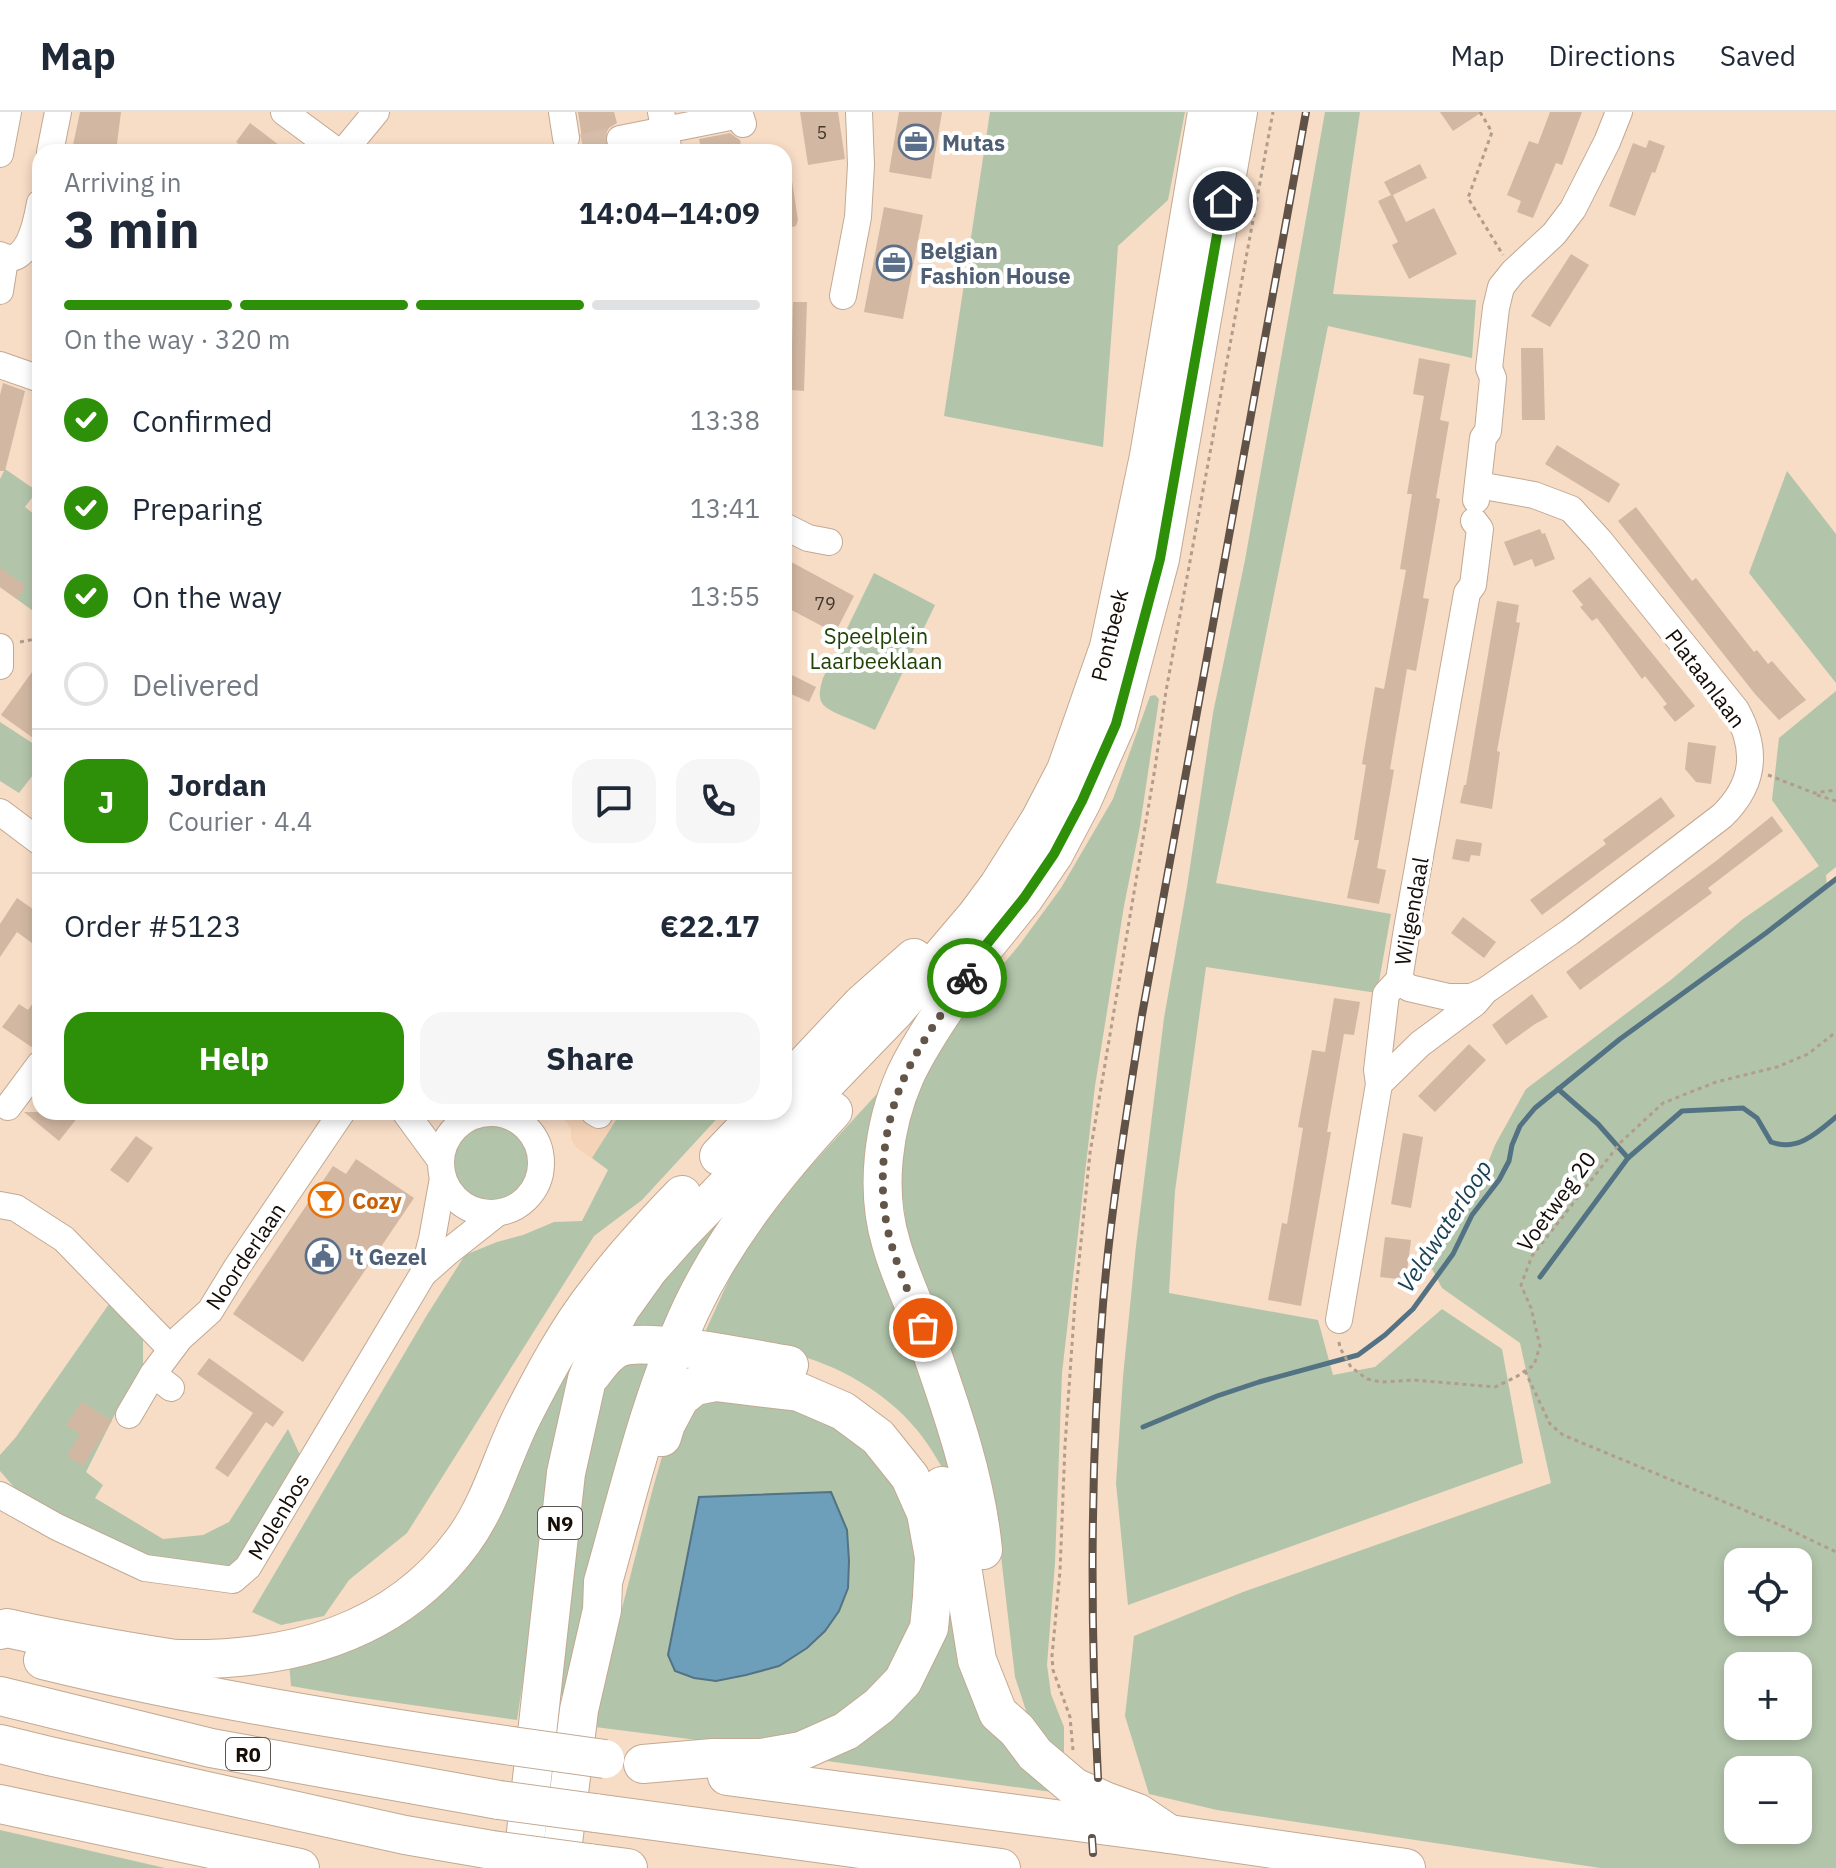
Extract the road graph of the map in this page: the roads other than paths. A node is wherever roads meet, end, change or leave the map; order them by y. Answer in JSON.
{"nodes":[{"id":1,"x":8,"y":112,"type":"edge"},
{"id":2,"x":58,"y":112,"type":"edge"},
{"id":3,"x":284,"y":112,"type":"edge"},
{"id":4,"x":376,"y":112,"type":"edge"},
{"id":5,"x":562,"y":112,"type":"edge"},
{"id":6,"x":859,"y":112,"type":"edge"},
{"id":7,"x":1207,"y":112,"type":"edge"},
{"id":8,"x":1238,"y":112,"type":"edge"},
{"id":9,"x":1619,"y":112,"type":"edge"},
{"id":10,"x":743,"y":124,"type":"dead end"},
{"id":11,"x":665,"y":131,"type":"edge"},
{"id":12,"x":620,"y":139,"type":"tunnel mouth"},
{"id":13,"x":52,"y":144,"type":"edge"},
{"id":14,"x":329,"y":144,"type":"edge"},
{"id":15,"x":347,"y":144,"type":"edge"},
{"id":16,"x":569,"y":144,"type":"edge"},
{"id":17,"x":0,"y":154,"type":"edge"},
{"id":18,"x":32,"y":234,"type":"edge"},
{"id":19,"x":3,"y":257,"type":"edge"},
{"id":20,"x":0,"y":290,"type":"edge"},
{"id":21,"x":843,"y":296,"type":"dead end"},
{"id":22,"x":0,"y":365,"type":"edge"},
{"id":23,"x":32,"y":376,"type":"edge"},
{"id":24,"x":1478,"y":485,"type":"junction"},
{"id":25,"x":792,"y":530,"type":"edge"},
{"id":26,"x":829,"y":542,"type":"dead end"},
{"id":27,"x":0,"y":647,"type":"edge"},
{"id":28,"x":0,"y":666,"type":"edge"},
{"id":29,"x":0,"y":812,"type":"edge"},
{"id":30,"x":32,"y":836,"type":"edge"},
{"id":31,"x":979,"y":933,"type":"junction"},
{"id":32,"x":1399,"y":980,"type":"junction"},
{"id":33,"x":1485,"y":991,"type":"junction"},
{"id":34,"x":32,"y":1075,"type":"edge"},
{"id":35,"x":792,"y":1078,"type":"edge"},
{"id":36,"x":1379,"y":1084,"type":"junction"},
{"id":37,"x":8,"y":1107,"type":"dead end"},
{"id":38,"x":792,"y":1118,"type":"edge"},
{"id":39,"x":337,"y":1120,"type":"edge"},
{"id":40,"x":410,"y":1120,"type":"edge"},
{"id":41,"x":457,"y":1120,"type":"edge"},
{"id":42,"x":516,"y":1120,"type":"edge"},
{"id":43,"x":753,"y":1120,"type":"edge"},
{"id":44,"x":790,"y":1120,"type":"edge"},
{"id":45,"x":442,"y":1169,"type":"junction"},
{"id":46,"x":0,"y":1205,"type":"edge"},
{"id":47,"x":496,"y":1214,"type":"junction"},
{"id":48,"x":423,"y":1274,"type":"junction"},
{"id":49,"x":1339,"y":1320,"type":"dead end"},
{"id":50,"x":675,"y":1347,"type":"junction"},
{"id":51,"x":171,"y":1349,"type":"junction"},
{"id":52,"x":587,"y":1379,"type":"junction"},
{"id":53,"x":129,"y":1415,"type":"dead end"},
{"id":54,"x":0,"y":1495,"type":"edge"},
{"id":55,"x":602,"y":1610,"type":"junction"},
{"id":56,"x":0,"y":1630,"type":"edge"},
{"id":57,"x":0,"y":1650,"type":"edge"},
{"id":58,"x":0,"y":1696,"type":"edge"},
{"id":59,"x":1017,"y":1730,"type":"junction"},
{"id":60,"x":0,"y":1744,"type":"edge"},
{"id":61,"x":643,"y":1764,"type":"junction"},
{"id":62,"x":0,"y":1804,"type":"edge"},
{"id":63,"x":1169,"y":1834,"type":"junction"},
{"id":64,"x":507,"y":1859,"type":"edge"},
{"id":65,"x":575,"y":1866,"type":"edge"},
{"id":66,"x":300,"y":1868,"type":"edge"},
{"id":67,"x":628,"y":1868,"type":"edge"},
{"id":68,"x":1001,"y":1868,"type":"edge"},
{"id":69,"x":1406,"y":1868,"type":"edge"}],
"edges":[{"from":1,"to":17,"type":"street"},
{"from":2,"to":13,"type":"street"},
{"from":3,"to":14,"type":"street"},
{"from":4,"to":15,"type":"street"},
{"from":5,"to":16,"type":"street"},
{"from":6,"to":21,"type":"street"},
{"from":7,"to":31,"type":"highway","name":"Pontbeek","number":"N9"},
{"from":8,"to":31,"type":"highway","number":"N9"},
{"from":9,"to":24,"type":"street","name":"Wilgendaal"},
{"from":10,"to":11,"type":"street"},
{"from":11,"to":12,"type":"street"},
{"from":18,"to":19,"type":"street"},
{"from":19,"to":20,"type":"street"},
{"from":22,"to":23,"type":"street"},
{"from":24,"to":32,"type":"street","name":"Wilgendaal"},
{"from":24,"to":33,"type":"street","name":"Plataanlaan"},
{"from":25,"to":26,"type":"street"},
{"from":27,"to":28,"type":"street"},
{"from":29,"to":30,"type":"street"},
{"from":31,"to":35,"type":"highway"},
{"from":31,"to":38,"type":"highway","name":"Pontbeek","number":"N9"},
{"from":31,"to":50,"type":"highway","number":"N9"},
{"from":31,"to":59,"type":"highway"},
{"from":32,"to":33,"type":"street","name":"Plataanlaan"},
{"from":32,"to":36,"type":"street","name":"Wilgendaal"},
{"from":33,"to":36,"type":"street","name":"Plataanlaan"},
{"from":34,"to":37,"type":"street"},
{"from":36,"to":49,"type":"street","name":"Wilgendaal"},
{"from":39,"to":51,"type":"street","name":"Noorderlaan"},
{"from":40,"to":45,"type":"street"},
{"from":41,"to":45,"type":"street","name":"Molenbos"},
{"from":42,"to":47,"type":"street","name":"Molenbos"},
{"from":43,"to":56,"type":"highway"},
{"from":44,"to":52,"type":"highway","name":"Pontbeek","number":"N9"},
{"from":45,"to":47,"type":"street"},
{"from":45,"to":48,"type":"street","name":"Molenbos"},
{"from":46,"to":51,"type":"street"},
{"from":47,"to":48,"type":"street","name":"Molenbos"},
{"from":48,"to":54,"type":"street","name":"Molenbos"},
{"from":50,"to":52,"type":"highway"},
{"from":50,"to":55,"type":"highway","number":"N9"},
{"from":50,"to":59,"type":"highway"},
{"from":51,"to":53,"type":"street","name":"Noorderlaan"},
{"from":52,"to":64,"type":"highway","number":"N9"},
{"from":55,"to":61,"type":"highway"},
{"from":55,"to":65,"type":"highway","number":"N9"},
{"from":57,"to":61,"type":"highway","bridge":true},
{"from":58,"to":68,"type":"highway","number":"R0","bridge":true},
{"from":59,"to":63,"type":"highway"},
{"from":60,"to":64,"type":"highway","number":"R0"},
{"from":61,"to":63,"type":"highway"},
{"from":62,"to":66,"type":"highway"},
{"from":63,"to":69,"type":"highway"},
{"from":64,"to":65,"type":"highway","number":"R0","bridge":true},
{"from":65,"to":67,"type":"highway","number":"R0"}]}
